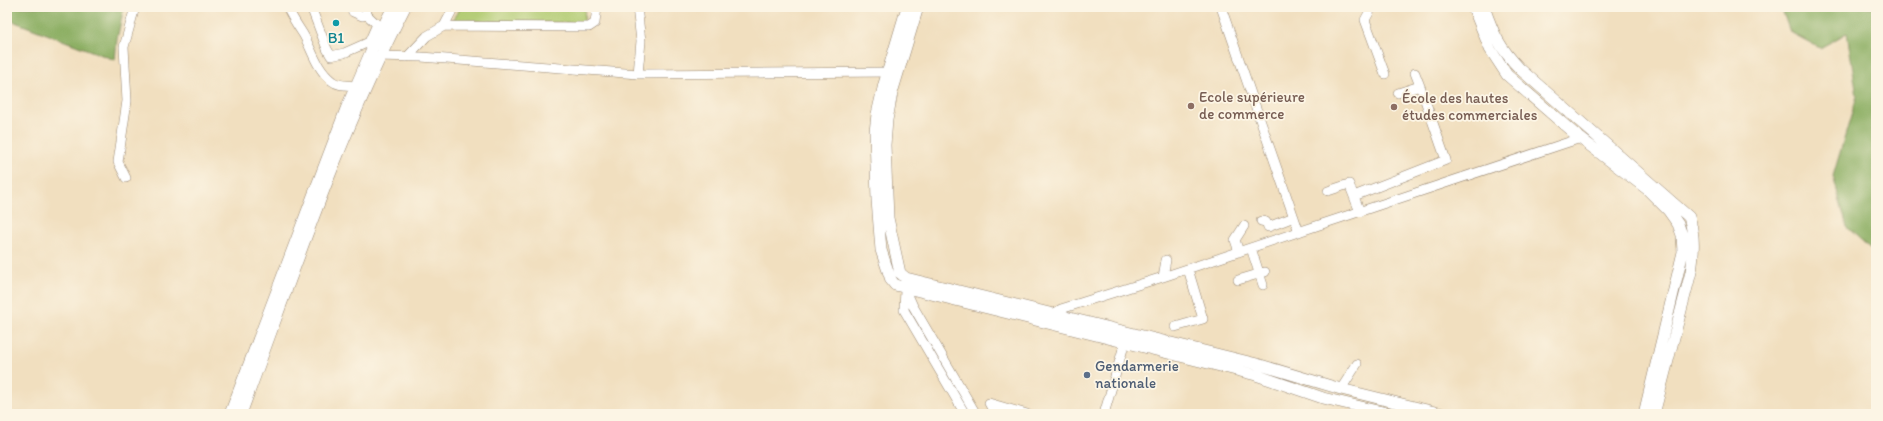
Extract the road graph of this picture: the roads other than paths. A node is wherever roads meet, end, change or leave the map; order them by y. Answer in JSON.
{"nodes":[{"id":1,"x":135,"y":7,"type":"edge"},
{"id":2,"x":287,"y":7,"type":"edge"},
{"id":3,"x":311,"y":7,"type":"edge"},
{"id":4,"x":351,"y":7,"type":"edge"},
{"id":5,"x":393,"y":7,"type":"edge"},
{"id":6,"x":406,"y":7,"type":"edge"},
{"id":7,"x":454,"y":7,"type":"edge"},
{"id":8,"x":597,"y":7,"type":"edge"},
{"id":9,"x":637,"y":7,"type":"edge"},
{"id":10,"x":907,"y":7,"type":"edge"},
{"id":11,"x":918,"y":7,"type":"edge"},
{"id":12,"x":1221,"y":7,"type":"edge"},
{"id":13,"x":1372,"y":7,"type":"edge"},
{"id":14,"x":1473,"y":7,"type":"edge"},
{"id":15,"x":1484,"y":7,"type":"edge"},
{"id":16,"x":367,"y":11,"type":"edge"},
{"id":17,"x":379,"y":26,"type":"junction"},
{"id":18,"x":444,"y":26,"type":"junction"},
{"id":19,"x":375,"y":56,"type":"junction"},
{"id":20,"x":407,"y":57,"type":"junction"},
{"id":21,"x":893,"y":72,"type":"junction"},
{"id":22,"x":1415,"y":73,"type":"dead end"},
{"id":23,"x":638,"y":74,"type":"junction"},
{"id":24,"x":1385,"y":74,"type":"dead end"},
{"id":25,"x":356,"y":86,"type":"junction"},
{"id":26,"x":1420,"y":86,"type":"junction"},
{"id":27,"x":1398,"y":93,"type":"dead end"},
{"id":28,"x":1581,"y":138,"type":"junction"},
{"id":29,"x":126,"y":178,"type":"dead end"},
{"id":30,"x":1328,"y":191,"type":"dead end"},
{"id":31,"x":1354,"y":196,"type":"junction"},
{"id":32,"x":1360,"y":212,"type":"junction"},
{"id":33,"x":1294,"y":217,"type":"junction"},
{"id":34,"x":1261,"y":221,"type":"dead end"},
{"id":35,"x":1244,"y":226,"type":"dead end"},
{"id":36,"x":1299,"y":232,"type":"junction"},
{"id":37,"x":1251,"y":248,"type":"junction"},
{"id":38,"x":1239,"y":252,"type":"junction"},
{"id":39,"x":1166,"y":260,"type":"dead end"},
{"id":40,"x":1188,"y":269,"type":"junction"},
{"id":41,"x":1262,"y":273,"type":"junction"},
{"id":42,"x":1163,"y":277,"type":"junction"},
{"id":43,"x":1238,"y":280,"type":"dead end"},
{"id":44,"x":905,"y":283,"type":"junction"},
{"id":45,"x":1262,"y":285,"type":"dead end"},
{"id":46,"x":1053,"y":313,"type":"junction"},
{"id":47,"x":1043,"y":321,"type":"junction"},
{"id":48,"x":1176,"y":327,"type":"dead end"},
{"id":49,"x":1125,"y":342,"type":"junction"},
{"id":50,"x":1357,"y":364,"type":"dead end"},
{"id":51,"x":1341,"y":389,"type":"junction"},
{"id":52,"x":230,"y":414,"type":"edge"},
{"id":53,"x":241,"y":414,"type":"edge"},
{"id":54,"x":965,"y":414,"type":"edge"},
{"id":55,"x":976,"y":414,"type":"edge"},
{"id":56,"x":995,"y":414,"type":"edge"},
{"id":57,"x":1027,"y":414,"type":"edge"},
{"id":58,"x":1104,"y":414,"type":"edge"},
{"id":59,"x":1391,"y":414,"type":"edge"},
{"id":60,"x":1443,"y":414,"type":"edge"},
{"id":61,"x":1644,"y":414,"type":"edge"},
{"id":62,"x":1654,"y":414,"type":"edge"}],
"edges":[{"from":1,"to":29,"type":"street"},
{"from":2,"to":25,"type":"street"},
{"from":3,"to":17,"type":"street"},
{"from":4,"to":16,"type":"street"},
{"from":5,"to":17,"type":"main road"},
{"from":6,"to":19,"type":"main road"},
{"from":7,"to":18,"type":"street"},
{"from":8,"to":18,"type":"street"},
{"from":9,"to":23,"type":"street"},
{"from":10,"to":21,"type":"main road"},
{"from":11,"to":21,"type":"main road"},
{"from":12,"to":33,"type":"street"},
{"from":13,"to":24,"type":"street"},
{"from":14,"to":28,"type":"main road"},
{"from":15,"to":62,"type":"main road"},
{"from":16,"to":17,"type":"street"},
{"from":17,"to":19,"type":"main road"},
{"from":18,"to":20,"type":"street"},
{"from":19,"to":20,"type":"street"},
{"from":19,"to":25,"type":"main road"},
{"from":19,"to":53,"type":"main road"},
{"from":20,"to":23,"type":"street"},
{"from":21,"to":23,"type":"street"},
{"from":21,"to":44,"type":"main road"},
{"from":22,"to":26,"type":"street"},
{"from":25,"to":52,"type":"main road"},
{"from":26,"to":27,"type":"street"},
{"from":26,"to":31,"type":"street"},
{"from":28,"to":32,"type":"street"},
{"from":28,"to":61,"type":"main road"},
{"from":30,"to":31,"type":"street"},
{"from":31,"to":32,"type":"street"},
{"from":32,"to":36,"type":"street"},
{"from":33,"to":34,"type":"street"},
{"from":33,"to":36,"type":"street"},
{"from":35,"to":38,"type":"street"},
{"from":36,"to":37,"type":"street"},
{"from":37,"to":38,"type":"street"},
{"from":37,"to":41,"type":"street"},
{"from":38,"to":40,"type":"street"},
{"from":39,"to":42,"type":"street"},
{"from":40,"to":42,"type":"street"},
{"from":40,"to":48,"type":"street"},
{"from":41,"to":43,"type":"street"},
{"from":41,"to":45,"type":"street"},
{"from":42,"to":46,"type":"street"},
{"from":44,"to":46,"type":"main road"},
{"from":44,"to":47,"type":"main road"},
{"from":44,"to":54,"type":"street"},
{"from":44,"to":55,"type":"street"},
{"from":46,"to":47,"type":"street"},
{"from":46,"to":51,"type":"main road"},
{"from":47,"to":49,"type":"main road"},
{"from":49,"to":58,"type":"street"},
{"from":49,"to":59,"type":"main road"},
{"from":50,"to":51,"type":"street"},
{"from":51,"to":60,"type":"main road"},
{"from":56,"to":57,"type":"street"}]}
